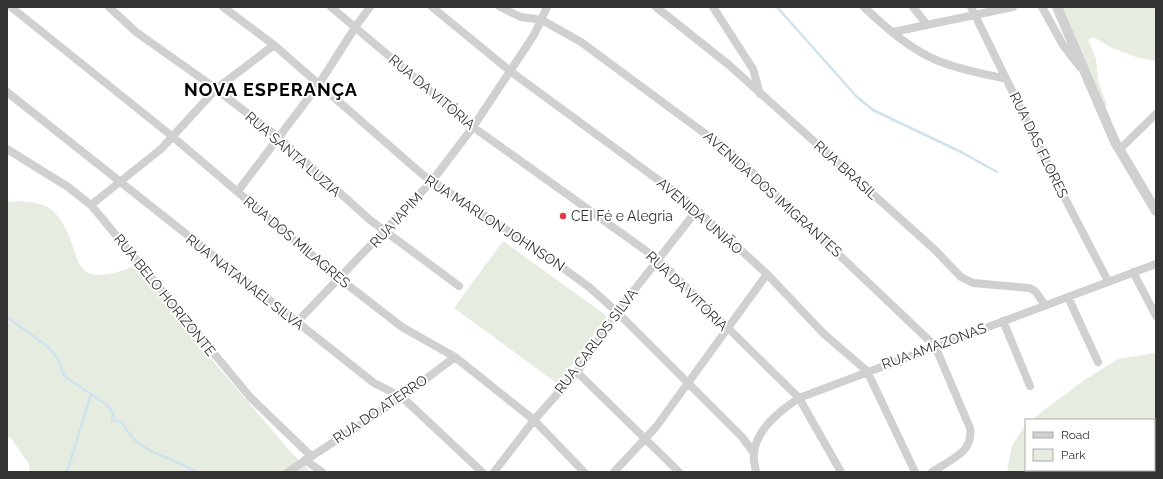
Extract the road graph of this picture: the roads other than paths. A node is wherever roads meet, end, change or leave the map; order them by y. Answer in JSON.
{"nodes":[{"id":1,"x":11,"y":7,"type":"edge"},
{"id":2,"x":108,"y":7,"type":"edge"},
{"id":3,"x":223,"y":7,"type":"edge"},
{"id":4,"x":331,"y":7,"type":"edge"},
{"id":5,"x":370,"y":7,"type":"edge"},
{"id":6,"x":432,"y":7,"type":"edge"},
{"id":7,"x":500,"y":7,"type":"edge"},
{"id":8,"x":547,"y":7,"type":"edge"},
{"id":9,"x":656,"y":7,"type":"edge"},
{"id":10,"x":713,"y":7,"type":"edge"},
{"id":11,"x":864,"y":7,"type":"edge"},
{"id":12,"x":914,"y":7,"type":"edge"},
{"id":13,"x":971,"y":7,"type":"edge"},
{"id":14,"x":1013,"y":7,"type":"edge"},
{"id":15,"x":1042,"y":7,"type":"edge"},
{"id":16,"x":1056,"y":7,"type":"edge"},
{"id":17,"x":974,"y":16,"type":"junction"},
{"id":18,"x":542,"y":20,"type":"junction"},
{"id":19,"x":927,"y":25,"type":"junction"},
{"id":20,"x":356,"y":26,"type":"junction"},
{"id":21,"x":893,"y":32,"type":"junction"},
{"id":22,"x":274,"y":45,"type":"junction"},
{"id":23,"x":510,"y":71,"type":"junction"},
{"id":24,"x":1084,"y":74,"type":"junction"},
{"id":25,"x":1006,"y":79,"type":"junction"},
{"id":26,"x":319,"y":84,"type":"junction"},
{"id":27,"x":216,"y":89,"type":"junction"},
{"id":28,"x":7,"y":92,"type":"edge"},
{"id":29,"x":760,"y":94,"type":"junction"},
{"id":30,"x":1156,"y":114,"type":"edge"},
{"id":31,"x":473,"y":127,"type":"junction"},
{"id":32,"x":278,"y":137,"type":"junction"},
{"id":33,"x":173,"y":138,"type":"junction"},
{"id":34,"x":7,"y":149,"type":"edge"},
{"id":35,"x":1119,"y":150,"type":"junction"},
{"id":36,"x":121,"y":182,"type":"junction"},
{"id":37,"x":432,"y":182,"type":"junction"},
{"id":38,"x":238,"y":191,"type":"junction"},
{"id":39,"x":91,"y":205,"type":"junction"},
{"id":40,"x":697,"y":210,"type":"junction"},
{"id":41,"x":1156,"y":211,"type":"edge"},
{"id":42,"x":385,"y":232,"type":"junction"},
{"id":43,"x":659,"y":260,"type":"junction"},
{"id":44,"x":1156,"y":264,"type":"edge"},
{"id":45,"x":1133,"y":272,"type":"junction"},
{"id":46,"x":767,"y":274,"type":"junction"},
{"id":47,"x":340,"y":279,"type":"junction"},
{"id":48,"x":1108,"y":281,"type":"junction"},
{"id":49,"x":459,"y":286,"type":"dead end"},
{"id":50,"x":1068,"y":297,"type":"junction"},
{"id":51,"x":1044,"y":305,"type":"junction"},
{"id":52,"x":617,"y":312,"type":"junction"},
{"id":53,"x":1156,"y":316,"type":"edge"},
{"id":54,"x":1003,"y":321,"type":"junction"},
{"id":55,"x":296,"y":323,"type":"junction"},
{"id":56,"x":726,"y":328,"type":"junction"},
{"id":57,"x":935,"y":346,"type":"junction"},
{"id":58,"x":455,"y":357,"type":"junction"},
{"id":59,"x":1098,"y":362,"type":"dead end"},
{"id":60,"x":867,"y":371,"type":"junction"},
{"id":61,"x":577,"y":372,"type":"junction"},
{"id":62,"x":687,"y":383,"type":"junction"},
{"id":63,"x":1030,"y":386,"type":"dead end"},
{"id":64,"x":402,"y":397,"type":"junction"},
{"id":65,"x":799,"y":398,"type":"junction"},
{"id":66,"x":534,"y":420,"type":"junction"},
{"id":67,"x":646,"y":438,"type":"junction"},
{"id":68,"x":754,"y":453,"type":"junction"},
{"id":69,"x":308,"y":458,"type":"junction"},
{"id":70,"x":288,"y":472,"type":"edge"},
{"id":71,"x":322,"y":472,"type":"edge"},
{"id":72,"x":482,"y":472,"type":"edge"},
{"id":73,"x":494,"y":472,"type":"edge"},
{"id":74,"x":584,"y":472,"type":"edge"},
{"id":75,"x":614,"y":472,"type":"edge"},
{"id":76,"x":679,"y":472,"type":"edge"},
{"id":77,"x":756,"y":472,"type":"edge"},
{"id":78,"x":841,"y":472,"type":"edge"},
{"id":79,"x":914,"y":472,"type":"edge"},
{"id":80,"x":932,"y":472,"type":"edge"}],
"edges":[{"from":1,"to":33,"type":"street","name":"RUA DOS MILAGRES"},
{"from":2,"to":27,"type":"street","name":"RUA SANTA LUZIA"},
{"from":3,"to":22,"type":"street","name":"RUA MARLON JOHNSON"},
{"from":4,"to":20,"type":"street","name":"RUA DA VITÓRIA"},
{"from":5,"to":20,"type":"street"},
{"from":6,"to":23,"type":"street","name":"AVENIDA UNIÃO"},
{"from":7,"to":18,"type":"street","name":"AVENIDA DOS IMIGRANTES"},
{"from":8,"to":18,"type":"street","name":"RUA IAPIM"},
{"from":9,"to":29,"type":"street","name":"RUA BRASIL"},
{"from":10,"to":29,"type":"street"},
{"from":11,"to":21,"type":"street"},
{"from":12,"to":19,"type":"street"},
{"from":13,"to":17,"type":"street","name":"RUA DAS FLORES"},
{"from":14,"to":17,"type":"street"},
{"from":15,"to":24,"type":"street"},
{"from":16,"to":24,"type":"street"},
{"from":17,"to":19,"type":"street"},
{"from":17,"to":25,"type":"street","name":"RUA DAS FLORES"},
{"from":18,"to":23,"type":"street","name":"RUA IAPIM"},
{"from":18,"to":57,"type":"street","name":"AVENIDA DOS IMIGRANTES"},
{"from":19,"to":21,"type":"street"},
{"from":20,"to":26,"type":"street"},
{"from":20,"to":31,"type":"street","name":"RUA DA VITÓRIA"},
{"from":21,"to":25,"type":"street"},
{"from":22,"to":26,"type":"street","name":"RUA MARLON JOHNSON"},
{"from":22,"to":27,"type":"street"},
{"from":23,"to":31,"type":"street","name":"RUA IAPIM"},
{"from":23,"to":40,"type":"street","name":"AVENIDA UNIÃO"},
{"from":24,"to":35,"type":"street"},
{"from":25,"to":48,"type":"street","name":"RUA DAS FLORES"},
{"from":26,"to":32,"type":"street"},
{"from":26,"to":37,"type":"street","name":"RUA MARLON JOHNSON"},
{"from":27,"to":32,"type":"street","name":"RUA SANTA LUZIA"},
{"from":27,"to":33,"type":"street"},
{"from":28,"to":36,"type":"street","name":"RUA NATANAEL SILVA"},
{"from":29,"to":51,"type":"street","name":"RUA BRASIL"},
{"from":30,"to":35,"type":"street"},
{"from":31,"to":37,"type":"street","name":"RUA IAPIM"},
{"from":31,"to":43,"type":"street","name":"RUA DA VITÓRIA"},
{"from":32,"to":38,"type":"street"},
{"from":32,"to":42,"type":"street","name":"RUA SANTA LUZIA"},
{"from":33,"to":36,"type":"street"},
{"from":33,"to":38,"type":"street","name":"RUA DOS MILAGRES"},
{"from":34,"to":39,"type":"street","name":"RUA BELO HORIZONTE"},
{"from":35,"to":41,"type":"street"},
{"from":36,"to":39,"type":"street"},
{"from":36,"to":55,"type":"street","name":"RUA NATANAEL SILVA"},
{"from":37,"to":42,"type":"street","name":"RUA IAPIM"},
{"from":37,"to":52,"type":"street","name":"RUA MARLON JOHNSON"},
{"from":38,"to":47,"type":"street","name":"RUA DOS MILAGRES"},
{"from":39,"to":69,"type":"street","name":"RUA BELO HORIZONTE"},
{"from":40,"to":43,"type":"street","name":"RUA CARLOS SILVA"},
{"from":40,"to":46,"type":"street","name":"AVENIDA UNIÃO"},
{"from":42,"to":47,"type":"street","name":"RUA IAPIM"},
{"from":42,"to":49,"type":"street","name":"RUA SANTA LUZIA"},
{"from":43,"to":52,"type":"street","name":"RUA CARLOS SILVA"},
{"from":43,"to":56,"type":"street","name":"RUA DA VITÓRIA"},
{"from":44,"to":45,"type":"street","name":"RUA AMAZONAS"},
{"from":45,"to":48,"type":"street","name":"RUA AMAZONAS"},
{"from":45,"to":53,"type":"street"},
{"from":46,"to":56,"type":"street"},
{"from":46,"to":60,"type":"street","name":"AVENIDA UNIÃO"},
{"from":47,"to":55,"type":"street","name":"RUA IAPIM"},
{"from":47,"to":58,"type":"street","name":"RUA DOS MILAGRES"},
{"from":48,"to":50,"type":"street","name":"RUA AMAZONAS"},
{"from":50,"to":51,"type":"street","name":"RUA AMAZONAS"},
{"from":50,"to":59,"type":"street"},
{"from":51,"to":54,"type":"street","name":"RUA AMAZONAS"},
{"from":52,"to":61,"type":"street","name":"RUA CARLOS SILVA"},
{"from":52,"to":62,"type":"street","name":"RUA MARLON JOHNSON"},
{"from":54,"to":57,"type":"street","name":"RUA AMAZONAS"},
{"from":54,"to":63,"type":"street"},
{"from":55,"to":64,"type":"street","name":"RUA NATANAEL SILVA"},
{"from":56,"to":62,"type":"street"},
{"from":56,"to":65,"type":"street","name":"RUA DA VITÓRIA"},
{"from":57,"to":60,"type":"street","name":"RUA AMAZONAS"},
{"from":57,"to":80,"type":"street","name":"AVENIDA DOS IMIGRANTES"},
{"from":58,"to":64,"type":"street","name":"RUA DO ATERRO"},
{"from":58,"to":66,"type":"street","name":"RUA DOS MILAGRES"},
{"from":60,"to":65,"type":"street","name":"RUA AMAZONAS"},
{"from":60,"to":79,"type":"street","name":"AVENIDA UNIÃO"},
{"from":61,"to":66,"type":"street","name":"RUA CARLOS SILVA"},
{"from":61,"to":67,"type":"street"},
{"from":62,"to":67,"type":"street"},
{"from":62,"to":68,"type":"street","name":"RUA MARLON JOHNSON"},
{"from":64,"to":69,"type":"street","name":"RUA DO ATERRO"},
{"from":64,"to":72,"type":"street","name":"RUA NATANAEL SILVA"},
{"from":65,"to":68,"type":"street","name":"RUA AMAZONAS"},
{"from":65,"to":78,"type":"street","name":"RUA DA VITÓRIA"},
{"from":66,"to":73,"type":"street","name":"RUA CARLOS SILVA"},
{"from":66,"to":74,"type":"street","name":"RUA DOS MILAGRES"},
{"from":67,"to":75,"type":"street"},
{"from":67,"to":76,"type":"street"},
{"from":68,"to":77,"type":"street","name":"RUA AMAZONAS"},
{"from":69,"to":70,"type":"street"},
{"from":69,"to":71,"type":"street"}]}
